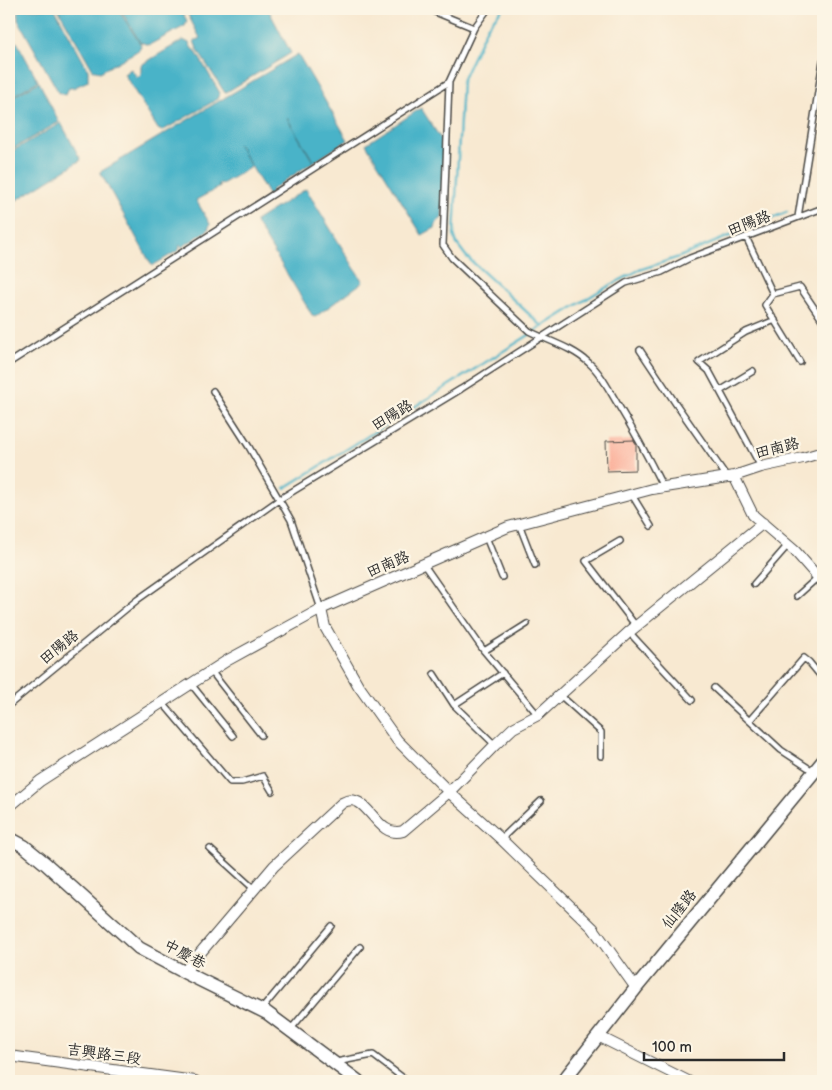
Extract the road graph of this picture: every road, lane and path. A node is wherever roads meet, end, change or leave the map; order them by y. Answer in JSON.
{"nodes":[{"id":1,"x":428,"y":9,"type":"edge"},
{"id":2,"x":488,"y":9,"type":"edge"},
{"id":3,"x":474,"y":28,"type":"junction"},
{"id":4,"x":823,"y":60,"type":"edge"},
{"id":5,"x":449,"y":82,"type":"junction"},
{"id":6,"x":823,"y":208,"type":"edge"},
{"id":7,"x":798,"y":217,"type":"junction"},
{"id":8,"x":746,"y":237,"type":"junction"},
{"id":9,"x":773,"y":294,"type":"junction"},
{"id":10,"x":775,"y":320,"type":"junction"},
{"id":11,"x":823,"y":321,"type":"edge"},
{"id":12,"x":539,"y":336,"type":"junction"},
{"id":13,"x":640,"y":350,"type":"dead end"},
{"id":14,"x":800,"y":362,"type":"dead end"},
{"id":15,"x":9,"y":363,"type":"edge"},
{"id":16,"x":753,"y":371,"type":"dead end"},
{"id":17,"x":213,"y":391,"type":"dead end"},
{"id":18,"x":720,"y":391,"type":"junction"},
{"id":19,"x":823,"y":452,"type":"edge"},
{"id":20,"x":762,"y":467,"type":"junction"},
{"id":21,"x":731,"y":476,"type":"junction"},
{"id":22,"x":663,"y":487,"type":"junction"},
{"id":23,"x":631,"y":494,"type":"junction"},
{"id":24,"x":280,"y":499,"type":"junction"},
{"id":25,"x":763,"y":523,"type":"junction"},
{"id":26,"x":519,"y":524,"type":"junction"},
{"id":27,"x":652,"y":526,"type":"dead end"},
{"id":28,"x":486,"y":537,"type":"junction"},
{"id":29,"x":620,"y":541,"type":"dead end"},
{"id":30,"x":788,"y":545,"type":"junction"},
{"id":31,"x":424,"y":564,"type":"junction"},
{"id":32,"x":534,"y":564,"type":"dead end"},
{"id":33,"x":502,"y":577,"type":"dead end"},
{"id":34,"x":820,"y":581,"type":"edge"},
{"id":35,"x":754,"y":584,"type":"dead end"},
{"id":36,"x":797,"y":596,"type":"dead end"},
{"id":37,"x":321,"y":609,"type":"junction"},
{"id":38,"x":527,"y":624,"type":"dead end"},
{"id":39,"x":633,"y":629,"type":"junction"},
{"id":40,"x":484,"y":651,"type":"junction"},
{"id":41,"x":211,"y":670,"type":"junction"},
{"id":42,"x":434,"y":674,"type":"dead end"},
{"id":43,"x":503,"y":674,"type":"junction"},
{"id":44,"x":823,"y":679,"type":"edge"},
{"id":45,"x":190,"y":684,"type":"junction"},
{"id":46,"x":714,"y":688,"type":"dead end"},
{"id":47,"x":560,"y":695,"type":"junction"},
{"id":48,"x":692,"y":700,"type":"dead end"},
{"id":49,"x":162,"y":702,"type":"junction"},
{"id":50,"x":9,"y":705,"type":"edge"},
{"id":51,"x":454,"y":705,"type":"junction"},
{"id":52,"x":538,"y":715,"type":"junction"},
{"id":53,"x":750,"y":720,"type":"junction"},
{"id":54,"x":261,"y":735,"type":"dead end"},
{"id":55,"x":233,"y":736,"type":"dead end"},
{"id":56,"x":495,"y":745,"type":"junction"},
{"id":57,"x":601,"y":756,"type":"dead end"},
{"id":58,"x":823,"y":761,"type":"edge"},
{"id":59,"x":813,"y":772,"type":"junction"},
{"id":60,"x":272,"y":791,"type":"dead end"},
{"id":61,"x":449,"y":792,"type":"junction"},
{"id":62,"x":541,"y":801,"type":"dead end"},
{"id":63,"x":9,"y":807,"type":"edge"},
{"id":64,"x":9,"y":838,"type":"edge"},
{"id":65,"x":501,"y":839,"type":"junction"},
{"id":66,"x":210,"y":849,"type":"dead end"},
{"id":67,"x":254,"y":889,"type":"junction"},
{"id":68,"x":331,"y":926,"type":"dead end"},
{"id":69,"x":360,"y":947,"type":"dead end"},
{"id":70,"x":184,"y":972,"type":"junction"},
{"id":71,"x":636,"y":988,"type":"junction"},
{"id":72,"x":262,"y":1010,"type":"junction"},
{"id":73,"x":290,"y":1030,"type":"junction"},
{"id":74,"x":598,"y":1036,"type":"junction"},
{"id":75,"x":9,"y":1056,"type":"edge"},
{"id":76,"x":333,"y":1062,"type":"junction"},
{"id":77,"x":196,"y":1081,"type":"edge"},
{"id":78,"x":358,"y":1081,"type":"edge"},
{"id":79,"x":407,"y":1081,"type":"edge"},
{"id":80,"x":563,"y":1081,"type":"edge"},
{"id":81,"x":688,"y":1081,"type":"edge"}],
"edges":[{"from":1,"to":3,"type":"lane"},
{"from":2,"to":3,"type":"lane"},
{"from":3,"to":5,"type":"lane"},
{"from":4,"to":7,"type":"lane"},
{"from":5,"to":12,"type":"lane"},
{"from":5,"to":15,"type":"lane"},
{"from":6,"to":7,"type":"lane","name":"田陽路"},
{"from":7,"to":8,"type":"lane","name":"田陽路"},
{"from":8,"to":9,"type":"lane"},
{"from":8,"to":12,"type":"lane","name":"田陽路"},
{"from":9,"to":10,"type":"lane"},
{"from":9,"to":11,"type":"lane"},
{"from":10,"to":14,"type":"lane"},
{"from":10,"to":18,"type":"lane"},
{"from":12,"to":22,"type":"lane"},
{"from":12,"to":24,"type":"lane","name":"田陽路"},
{"from":13,"to":21,"type":"lane"},
{"from":16,"to":18,"type":"lane"},
{"from":17,"to":24,"type":"lane"},
{"from":18,"to":20,"type":"lane"},
{"from":19,"to":20,"type":"street","name":"田南路"},
{"from":20,"to":21,"type":"street","name":"田南路"},
{"from":21,"to":22,"type":"street","name":"田南路"},
{"from":21,"to":25,"type":"street"},
{"from":22,"to":23,"type":"street","name":"田南路"},
{"from":23,"to":26,"type":"street","name":"田南路"},
{"from":23,"to":27,"type":"lane"},
{"from":24,"to":37,"type":"lane"},
{"from":24,"to":50,"type":"lane","name":"田陽路"},
{"from":25,"to":30,"type":"street"},
{"from":25,"to":39,"type":"street"},
{"from":26,"to":28,"type":"street","name":"田南路"},
{"from":26,"to":32,"type":"lane"},
{"from":28,"to":31,"type":"street","name":"田南路"},
{"from":28,"to":33,"type":"lane"},
{"from":29,"to":39,"type":"lane"},
{"from":30,"to":34,"type":"street"},
{"from":30,"to":35,"type":"lane"},
{"from":31,"to":37,"type":"street","name":"田南路"},
{"from":31,"to":40,"type":"lane"},
{"from":34,"to":36,"type":"lane"},
{"from":37,"to":41,"type":"street","name":"田南路"},
{"from":37,"to":61,"type":"street"},
{"from":38,"to":40,"type":"lane"},
{"from":39,"to":47,"type":"street"},
{"from":39,"to":48,"type":"lane"},
{"from":40,"to":43,"type":"lane"},
{"from":41,"to":45,"type":"street","name":"田南路"},
{"from":41,"to":54,"type":"lane"},
{"from":42,"to":51,"type":"lane"},
{"from":43,"to":51,"type":"lane"},
{"from":43,"to":52,"type":"lane"},
{"from":44,"to":53,"type":"lane"},
{"from":45,"to":49,"type":"street","name":"田南路"},
{"from":45,"to":55,"type":"lane"},
{"from":46,"to":53,"type":"lane"},
{"from":47,"to":52,"type":"street"},
{"from":47,"to":57,"type":"lane"},
{"from":49,"to":60,"type":"lane"},
{"from":49,"to":63,"type":"street","name":"田南路"},
{"from":51,"to":56,"type":"lane"},
{"from":52,"to":56,"type":"street"},
{"from":53,"to":59,"type":"lane"},
{"from":56,"to":61,"type":"street"},
{"from":58,"to":59,"type":"street","name":"仙隆路"},
{"from":59,"to":71,"type":"street","name":"仙隆路"},
{"from":61,"to":65,"type":"street"},
{"from":61,"to":67,"type":"street"},
{"from":62,"to":65,"type":"lane"},
{"from":64,"to":70,"type":"street","name":"中慶巷"},
{"from":65,"to":71,"type":"street"},
{"from":66,"to":67,"type":"lane"},
{"from":67,"to":70,"type":"street"},
{"from":68,"to":72,"type":"lane"},
{"from":69,"to":73,"type":"lane"},
{"from":70,"to":72,"type":"street","name":"中慶巷"},
{"from":71,"to":74,"type":"street","name":"仙隆路"},
{"from":72,"to":73,"type":"street","name":"中慶巷"},
{"from":73,"to":76,"type":"street","name":"中慶巷"},
{"from":74,"to":80,"type":"street","name":"仙隆路"},
{"from":74,"to":81,"type":"street"},
{"from":75,"to":77,"type":"street","name":"吉興路三段"},
{"from":76,"to":78,"type":"street","name":"中慶巷"},
{"from":76,"to":79,"type":"lane"}]}
